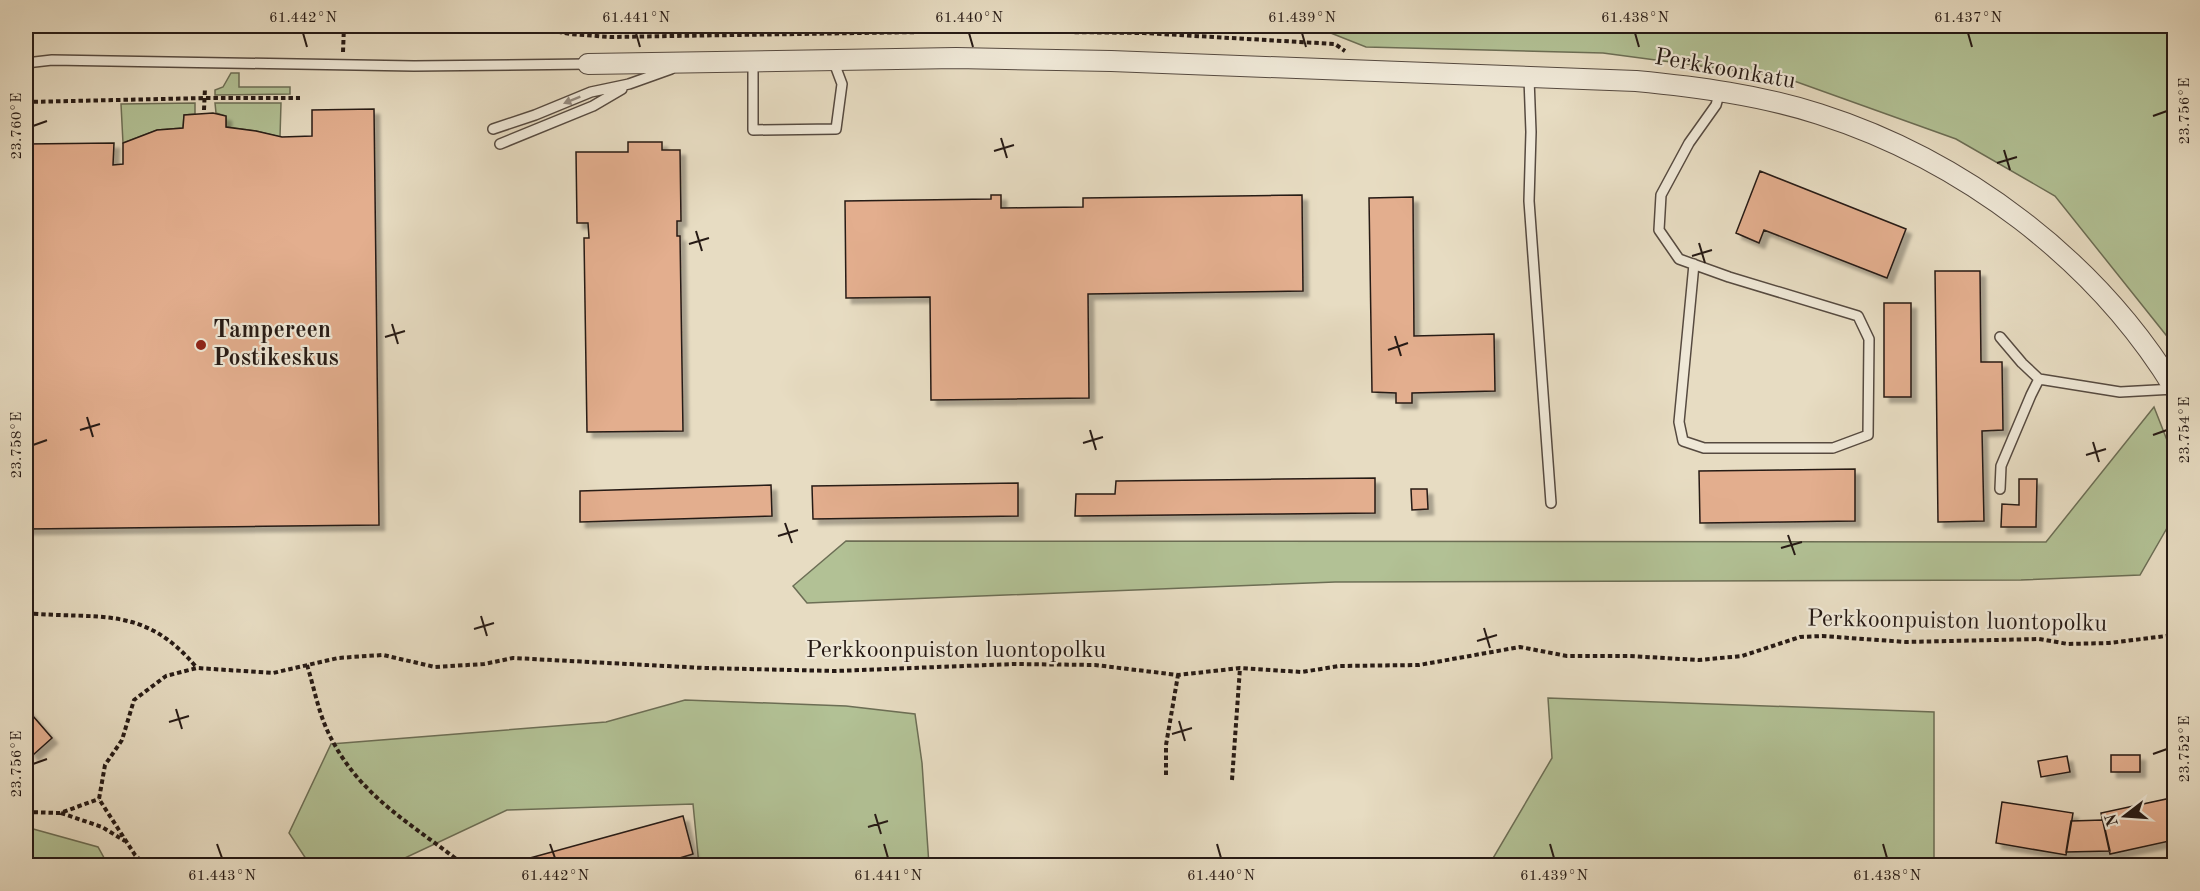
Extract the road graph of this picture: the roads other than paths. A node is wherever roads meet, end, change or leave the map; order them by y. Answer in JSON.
{"nodes":[{"id":1,"x":832,"y":60,"type":"junction"},
{"id":2,"x":753,"y":61,"type":"junction"},
{"id":3,"x":26,"y":63,"type":"edge"},
{"id":4,"x":687,"y":63,"type":"junction"},
{"id":5,"x":588,"y":64,"type":"joint"},
{"id":6,"x":1529,"y":78,"type":"junction"},
{"id":7,"x":629,"y":84,"type":"junction"},
{"id":8,"x":1720,"y":91,"type":"junction"},
{"id":9,"x":493,"y":129,"type":"dead end"},
{"id":10,"x":500,"y":144,"type":"dead end"},
{"id":11,"x":1694,"y":264,"type":"junction"},
{"id":12,"x":2000,"y":337,"type":"dead end"},
{"id":13,"x":2040,"y":379,"type":"junction"},
{"id":14,"x":2170,"y":389,"type":"edge"},
{"id":15,"x":2000,"y":489,"type":"dead end"},
{"id":16,"x":1551,"y":503,"type":"dead end"}],
"edges":[{"from":1,"to":2,"type":"street","name":"Perkkoonkatu"},
{"from":1,"to":2,"type":"lane"},
{"from":1,"to":6,"type":"street","name":"Perkkoonkatu"},
{"from":2,"to":4,"type":"street","name":"Perkkoonkatu"},
{"from":3,"to":5,"type":"lane"},
{"from":4,"to":5,"type":"street","name":"Perkkoonkatu"},
{"from":4,"to":7,"type":"lane"},
{"from":6,"to":8,"type":"street","name":"Perkkoonkatu"},
{"from":6,"to":16,"type":"lane"},
{"from":7,"to":9,"type":"lane","one_way":true},
{"from":7,"to":10,"type":"lane"},
{"from":8,"to":11,"type":"lane"},
{"from":8,"to":14,"type":"street","name":"Perkkoonkatu"},
{"from":11,"to":11,"type":"lane"},
{"from":12,"to":13,"type":"lane"},
{"from":13,"to":14,"type":"lane"},
{"from":13,"to":15,"type":"lane"}]}
